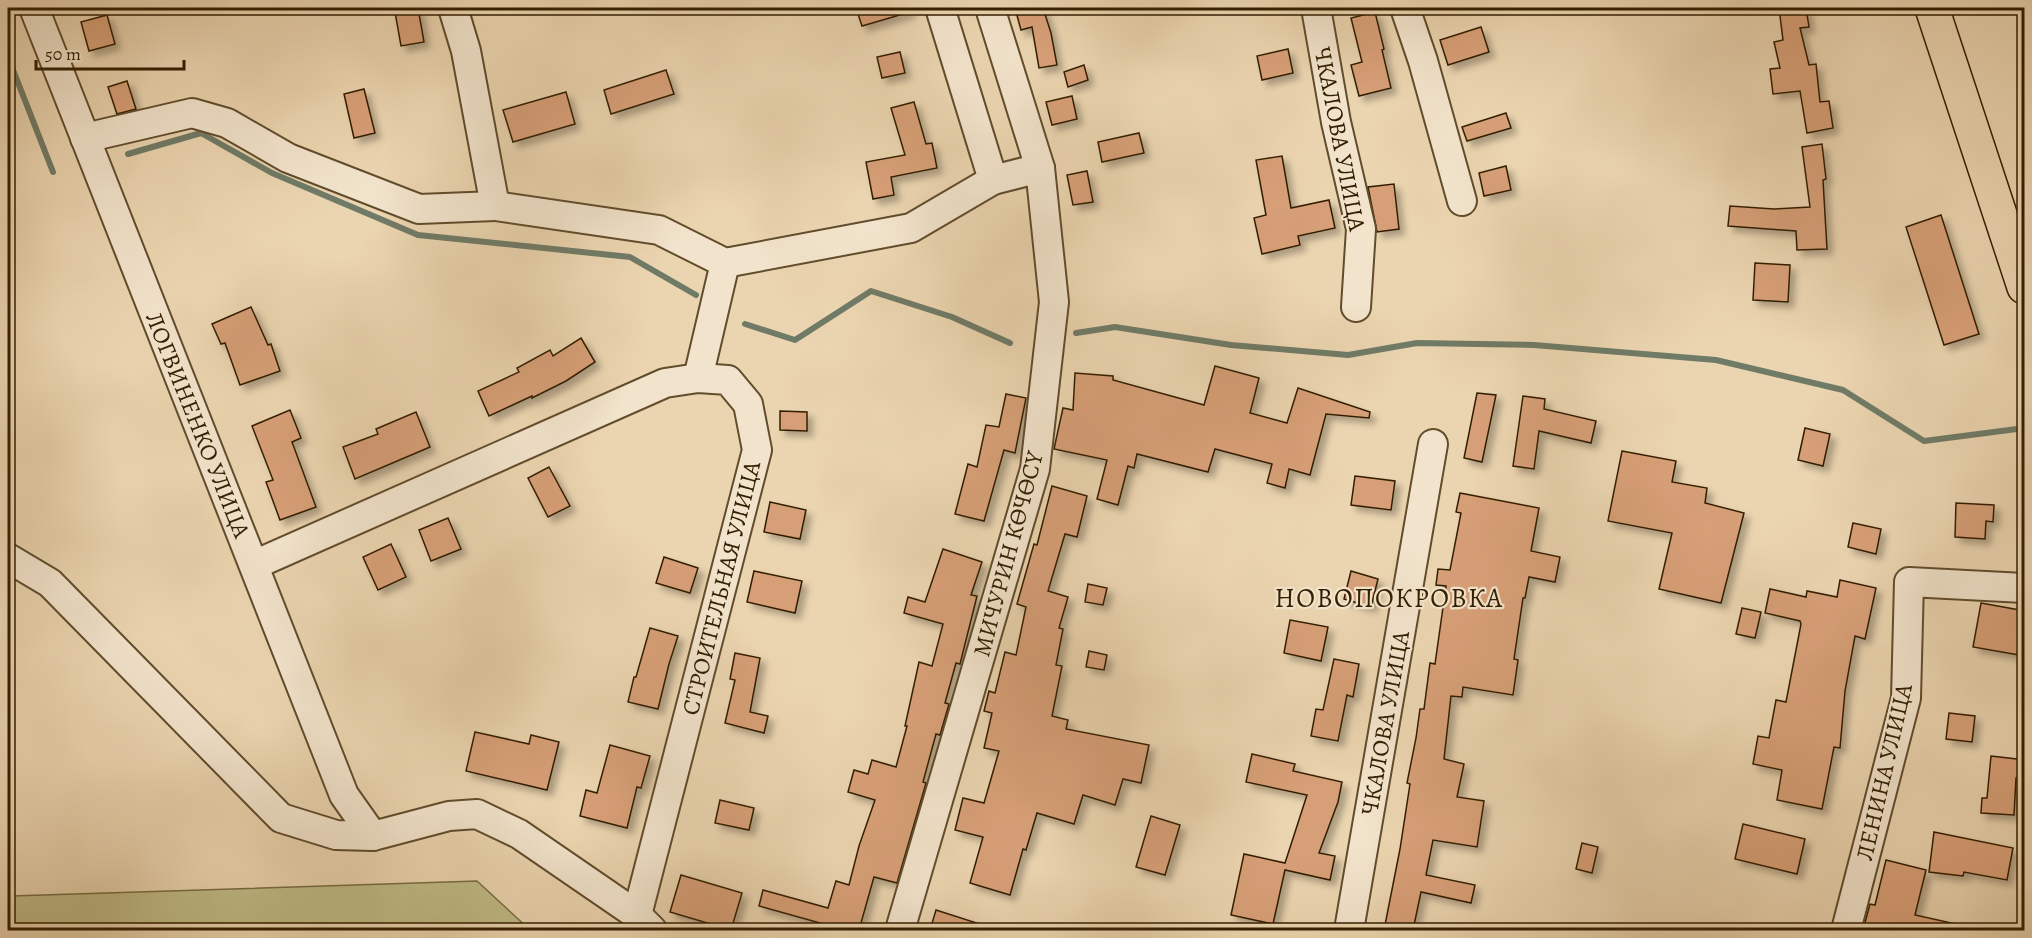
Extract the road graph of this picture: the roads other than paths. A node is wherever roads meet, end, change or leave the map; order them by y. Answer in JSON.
{"nodes":[{"id":1,"x":34,"y":8,"type":"edge"},
{"id":2,"x":453,"y":8,"type":"edge"},
{"id":3,"x":940,"y":8,"type":"edge"},
{"id":4,"x":990,"y":8,"type":"edge"},
{"id":5,"x":1316,"y":8,"type":"edge"},
{"id":6,"x":1405,"y":8,"type":"edge"},
{"id":7,"x":1932,"y":8,"type":"edge"},
{"id":8,"x":85,"y":138,"type":"junction"},
{"id":9,"x":1040,"y":168,"type":"junction"},
{"id":10,"x":993,"y":180,"type":"junction"},
{"id":11,"x":1462,"y":201,"type":"dead end"},
{"id":12,"x":495,"y":206,"type":"junction"},
{"id":13,"x":725,"y":263,"type":"junction"},
{"id":14,"x":2025,"y":286,"type":"edge"},
{"id":15,"x":1356,"y":307,"type":"dead end"},
{"id":16,"x":698,"y":378,"type":"junction"},
{"id":17,"x":1433,"y":444,"type":"dead end"},
{"id":18,"x":8,"y":558,"type":"edge"},
{"id":19,"x":254,"y":565,"type":"junction"},
{"id":20,"x":2025,"y":588,"type":"edge"},
{"id":21,"x":373,"y":836,"type":"junction"},
{"id":22,"x":644,"y":923,"type":"edge"},
{"id":23,"x":900,"y":930,"type":"edge"},
{"id":24,"x":1349,"y":930,"type":"edge"},
{"id":25,"x":1846,"y":930,"type":"edge"}],
"edges":[{"from":1,"to":8,"type":"street","name":"ЛОГВИНЕНКО УЛИЦА"},
{"from":2,"to":12,"type":"street"},
{"from":3,"to":10,"type":"street"},
{"from":4,"to":9,"type":"street","name":"МИЧУРИН КӨЧӨСҮ"},
{"from":5,"to":15,"type":"street","name":"ЧКАЛОВА УЛИЦА"},
{"from":6,"to":11,"type":"street"},
{"from":7,"to":14,"type":"main road"},
{"from":8,"to":12,"type":"street"},
{"from":8,"to":19,"type":"street","name":"ЛОГВИНЕНКО УЛИЦА"},
{"from":9,"to":10,"type":"street"},
{"from":9,"to":23,"type":"street","name":"МИЧУРИН КӨЧӨСҮ"},
{"from":10,"to":13,"type":"street"},
{"from":12,"to":13,"type":"street"},
{"from":13,"to":16,"type":"street"},
{"from":16,"to":19,"type":"street","name":"СТРОИТЕЛЬНАЯ УЛИЦА"},
{"from":16,"to":22,"type":"street","name":"СТРОИТЕЛЬНАЯ УЛИЦА"},
{"from":17,"to":24,"type":"street","name":"ЧКАЛОВА УЛИЦА"},
{"from":18,"to":21,"type":"street"},
{"from":19,"to":21,"type":"street","name":"ЛОГВИНЕНКО УЛИЦА"},
{"from":20,"to":25,"type":"street","name":"ЛЕНИНА УЛИЦА"},
{"from":21,"to":22,"type":"street"}]}
